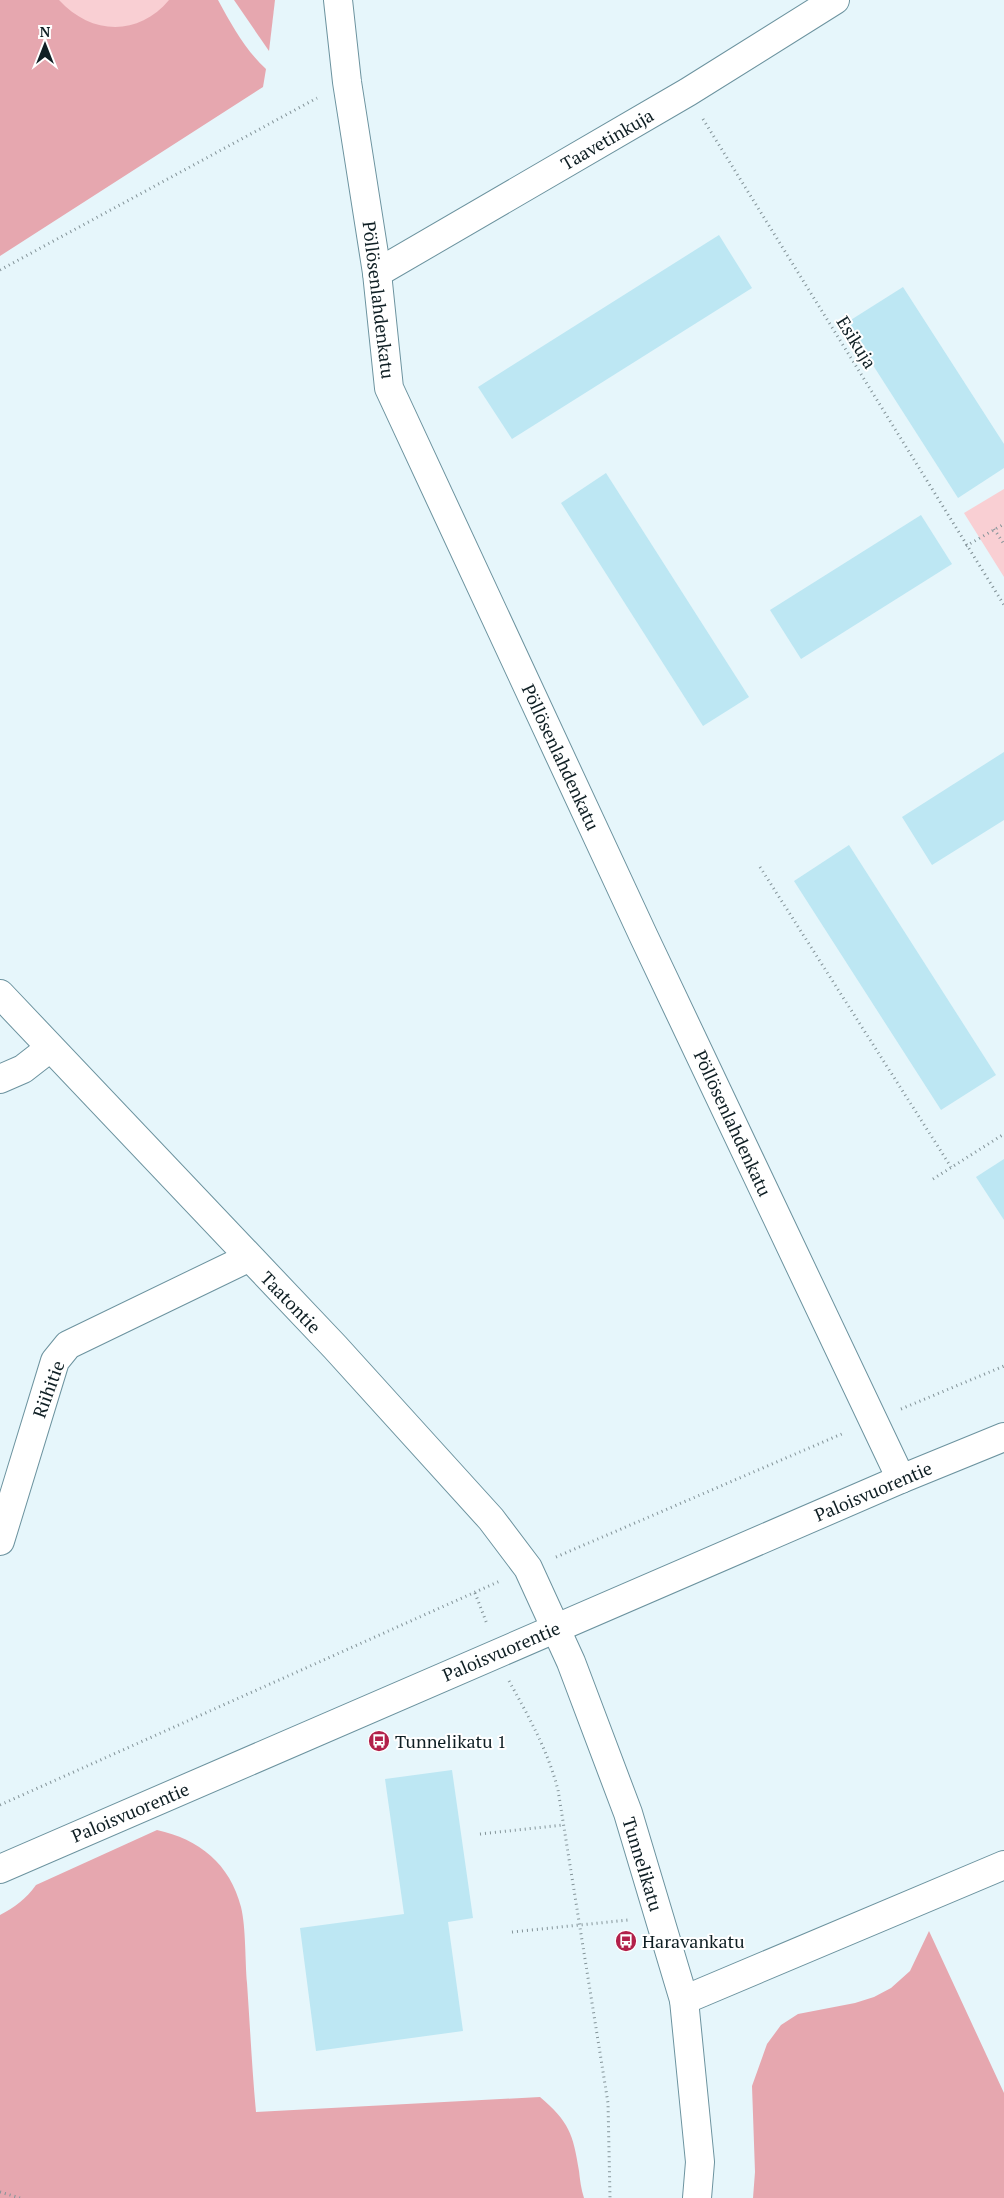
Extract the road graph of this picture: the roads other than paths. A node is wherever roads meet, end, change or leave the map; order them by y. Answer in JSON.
{"nodes":[{"id":1,"x":338,"y":0,"type":"edge"},
{"id":2,"x":835,"y":0,"type":"edge"},
{"id":3,"x":377,"y":273,"type":"junction"},
{"id":4,"x":0,"y":994,"type":"edge"},
{"id":5,"x":50,"y":1048,"type":"junction"},
{"id":6,"x":0,"y":1079,"type":"edge"},
{"id":7,"x":248,"y":1258,"type":"junction"},
{"id":8,"x":1004,"y":1436,"type":"edge"},
{"id":9,"x":901,"y":1479,"type":"junction"},
{"id":10,"x":0,"y":1541,"type":"edge"},
{"id":11,"x":556,"y":1628,"type":"junction"},
{"id":12,"x":1004,"y":1865,"type":"edge"},
{"id":13,"x":0,"y":1869,"type":"edge"},
{"id":14,"x":684,"y":2000,"type":"junction"},
{"id":15,"x":697,"y":2198,"type":"edge"}],
"edges":[{"from":1,"to":3,"type":"street","name":"Pöllösenlahdenkatu"},
{"from":2,"to":3,"type":"street","name":"Taavetinkuja"},
{"from":3,"to":9,"type":"street","name":"Pöllösenlahdenkatu"},
{"from":4,"to":5,"type":"street","name":"Taatontie"},
{"from":5,"to":6,"type":"street"},
{"from":5,"to":7,"type":"street","name":"Taatontie"},
{"from":7,"to":10,"type":"street","name":"Riihitie"},
{"from":7,"to":11,"type":"street","name":"Taatontie"},
{"from":8,"to":9,"type":"street","name":"Paloisvuorentie"},
{"from":9,"to":11,"type":"street","name":"Paloisvuorentie"},
{"from":11,"to":13,"type":"street","name":"Paloisvuorentie"},
{"from":11,"to":14,"type":"street","name":"Tunnelikatu"},
{"from":12,"to":14,"type":"street"},
{"from":14,"to":15,"type":"street","name":"Tunnelikatu"}]}
